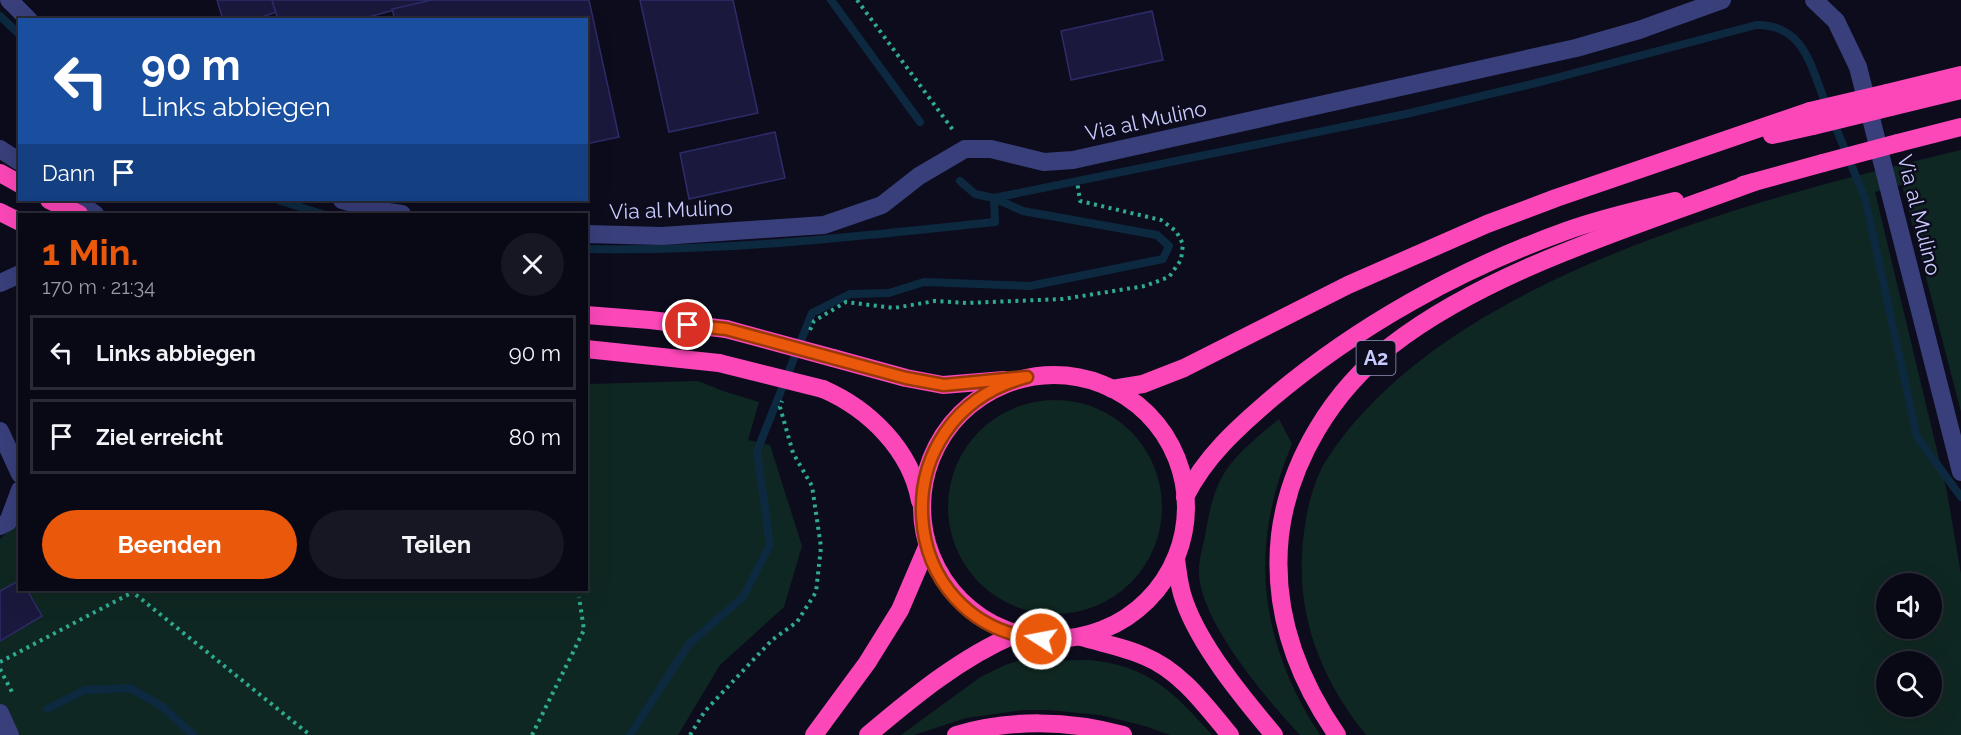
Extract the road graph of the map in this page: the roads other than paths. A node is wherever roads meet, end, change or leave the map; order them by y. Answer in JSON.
{"nodes":[{"id":1,"x":9,"y":0,"type":"edge"},
{"id":2,"x":1722,"y":0,"type":"edge"},
{"id":3,"x":1814,"y":0,"type":"edge"},
{"id":4,"x":27,"y":18,"type":"edge"},
{"id":5,"x":1961,"y":75,"type":"edge"},
{"id":6,"x":1961,"y":90,"type":"edge"},
{"id":7,"x":1889,"y":100,"type":"junction"},
{"id":8,"x":1961,"y":127,"type":"edge"},
{"id":9,"x":0,"y":149,"type":"edge"},
{"id":10,"x":18,"y":161,"type":"edge"},
{"id":11,"x":0,"y":173,"type":"edge"},
{"id":12,"x":1754,"y":182,"type":"junction"},
{"id":13,"x":18,"y":183,"type":"edge"},
{"id":14,"x":52,"y":201,"type":"edge"},
{"id":15,"x":76,"y":201,"type":"edge"},
{"id":16,"x":345,"y":201,"type":"edge"},
{"id":17,"x":0,"y":212,"type":"edge"},
{"id":18,"x":77,"y":213,"type":"edge"},
{"id":19,"x":94,"y":213,"type":"edge"},
{"id":20,"x":392,"y":213,"type":"edge"},
{"id":21,"x":18,"y":221,"type":"edge"},
{"id":22,"x":588,"y":234,"type":"edge"},
{"id":23,"x":18,"y":275,"type":"edge"},
{"id":24,"x":0,"y":283,"type":"edge"},
{"id":25,"x":588,"y":315,"type":"edge"},
{"id":26,"x":588,"y":349,"type":"edge"},
{"id":27,"x":1027,"y":377,"type":"junction"},
{"id":28,"x":1112,"y":388,"type":"junction"},
{"id":29,"x":0,"y":431,"type":"edge"},
{"id":30,"x":18,"y":470,"type":"edge"},
{"id":31,"x":1961,"y":472,"type":"edge"},
{"id":32,"x":18,"y":495,"type":"edge"},
{"id":33,"x":1185,"y":497,"type":"junction"},
{"id":34,"x":921,"y":507,"type":"junction"},
{"id":35,"x":0,"y":526,"type":"edge"},
{"id":36,"x":927,"y":546,"type":"junction"},
{"id":37,"x":1176,"y":559,"type":"junction"},
{"id":38,"x":1016,"y":634,"type":"junction"},
{"id":39,"x":1081,"y":637,"type":"junction"},
{"id":40,"x":0,"y":713,"type":"edge"},
{"id":41,"x":10,"y":735,"type":"edge"},
{"id":42,"x":814,"y":735,"type":"edge"},
{"id":43,"x":868,"y":735,"type":"edge"},
{"id":44,"x":956,"y":735,"type":"edge"},
{"id":45,"x":1123,"y":735,"type":"edge"},
{"id":46,"x":1230,"y":735,"type":"edge"},
{"id":47,"x":1274,"y":735,"type":"edge"},
{"id":48,"x":1337,"y":735,"type":"edge"}],
"edges":[{"from":1,"to":4,"type":"street"},
{"from":2,"to":22,"type":"street","name":"Via al Mulino"},
{"from":3,"to":31,"type":"street","name":"Via al Mulino"},
{"from":5,"to":7,"type":"highway"},
{"from":6,"to":7,"type":"highway"},
{"from":7,"to":28,"type":"highway","bridge":true},
{"from":8,"to":12,"type":"highway","bridge":true},
{"from":9,"to":10,"type":"street"},
{"from":11,"to":13,"type":"highway"},
{"from":12,"to":33,"type":"highway"},
{"from":12,"to":48,"type":"highway","number":"A2"},
{"from":14,"to":18,"type":"highway"},
{"from":15,"to":19,"type":"street"},
{"from":16,"to":20,"type":"street"},
{"from":17,"to":21,"type":"highway"},
{"from":23,"to":24,"type":"street"},
{"from":25,"to":27,"type":"highway","bridge":true},
{"from":26,"to":34,"type":"highway","bridge":true},
{"from":27,"to":28,"type":"highway"},
{"from":27,"to":34,"type":"highway"},
{"from":28,"to":33,"type":"highway"},
{"from":29,"to":30,"type":"street"},
{"from":32,"to":35,"type":"street"},
{"from":33,"to":37,"type":"highway"},
{"from":34,"to":36,"type":"highway"},
{"from":36,"to":38,"type":"highway"},
{"from":36,"to":42,"type":"highway"},
{"from":37,"to":39,"type":"highway"},
{"from":37,"to":47,"type":"highway"},
{"from":38,"to":39,"type":"highway"},
{"from":38,"to":43,"type":"highway"},
{"from":39,"to":46,"type":"highway"},
{"from":40,"to":41,"type":"street"},
{"from":44,"to":45,"type":"highway"}]}
